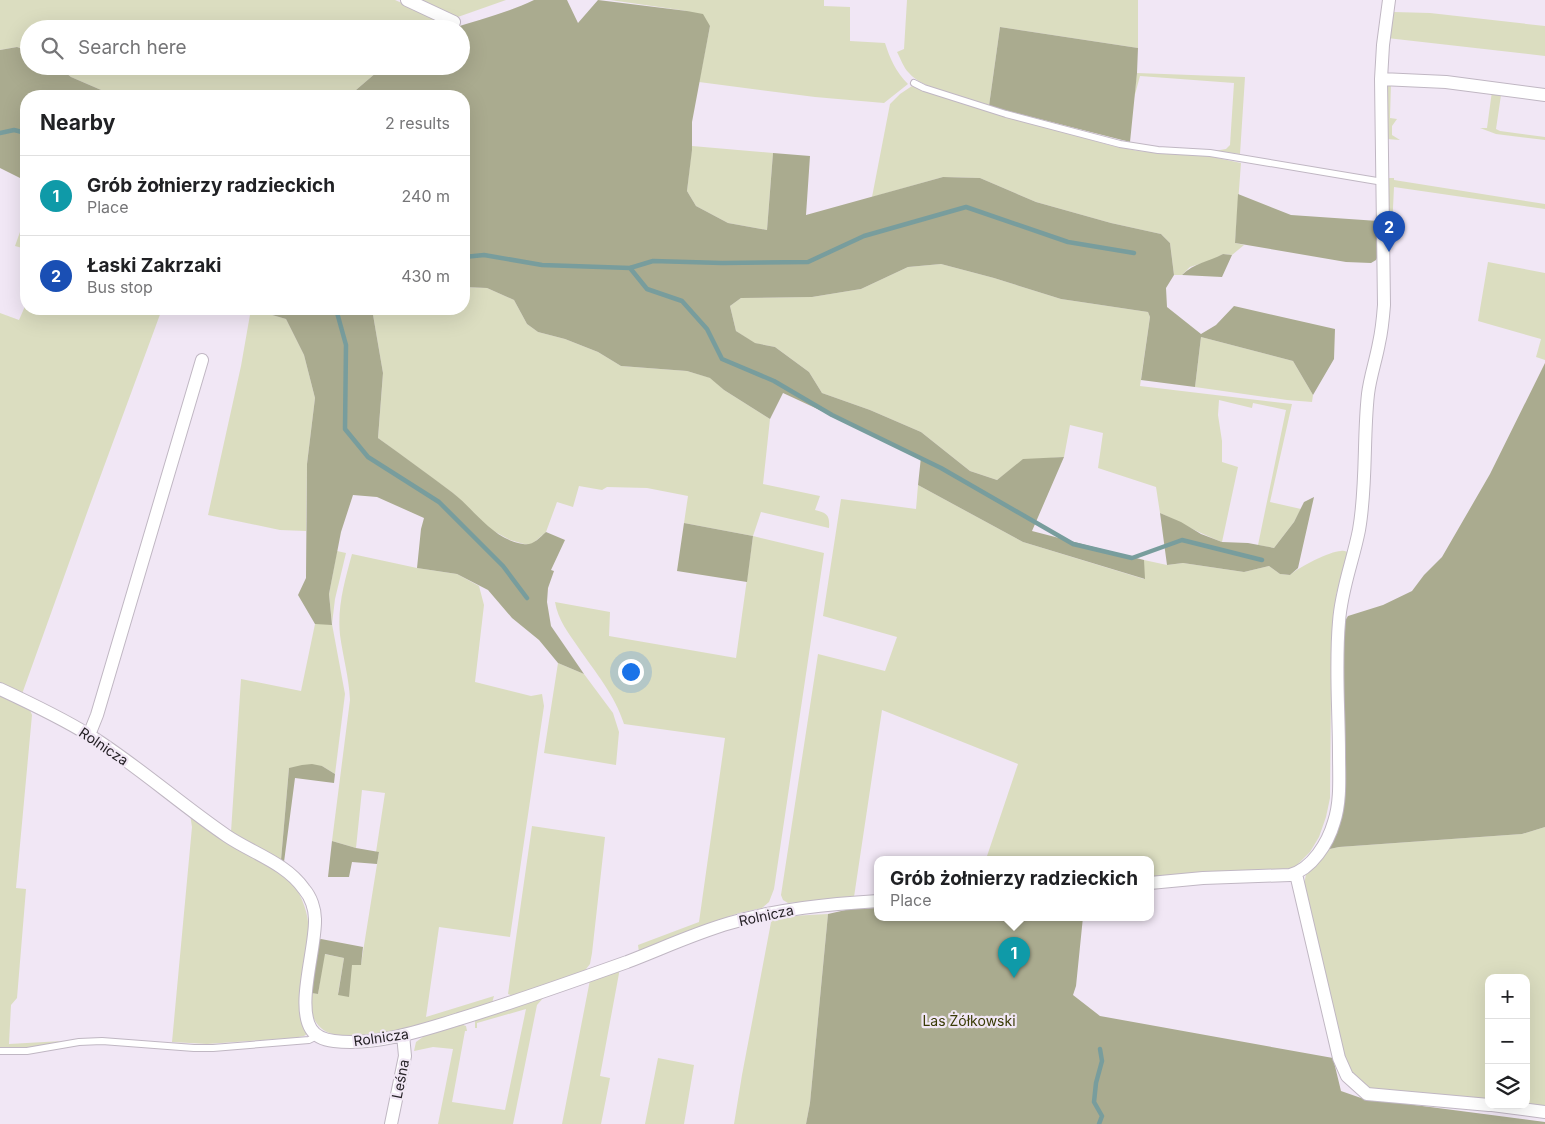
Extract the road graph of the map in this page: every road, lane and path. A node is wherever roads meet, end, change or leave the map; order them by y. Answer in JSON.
{"nodes":[{"id":1,"x":407,"y":0,"type":"edge"},
{"id":2,"x":1389,"y":0,"type":"edge"},
{"id":3,"x":450,"y":20,"type":"edge"},
{"id":4,"x":1381,"y":79,"type":"junction"},
{"id":5,"x":914,"y":83,"type":"dead end"},
{"id":6,"x":1545,"y":94,"type":"edge"},
{"id":7,"x":1383,"y":182,"type":"junction"},
{"id":8,"x":202,"y":360,"type":"dead end"},
{"id":9,"x":0,"y":689,"type":"edge"},
{"id":10,"x":89,"y":735,"type":"junction"},
{"id":11,"x":1296,"y":874,"type":"junction"},
{"id":12,"x":1154,"y":883,"type":"edge"},
{"id":13,"x":874,"y":901,"type":"edge"},
{"id":14,"x":316,"y":1034,"type":"junction"},
{"id":15,"x":403,"y":1034,"type":"junction"},
{"id":16,"x":0,"y":1051,"type":"edge"},
{"id":17,"x":1485,"y":1105,"type":"edge"},
{"id":18,"x":1521,"y":1109,"type":"edge"},
{"id":19,"x":1545,"y":1112,"type":"edge"},
{"id":20,"x":391,"y":1124,"type":"edge"}],
"edges":[{"from":1,"to":3,"type":"street"},
{"from":2,"to":4,"type":"street"},
{"from":4,"to":6,"type":"street"},
{"from":4,"to":7,"type":"street"},
{"from":5,"to":7,"type":"lane"},
{"from":7,"to":11,"type":"street"},
{"from":8,"to":10,"type":"street"},
{"from":9,"to":10,"type":"street","name":"Rolnicza"},
{"from":10,"to":14,"type":"street","name":"Rolnicza"},
{"from":11,"to":12,"type":"street"},
{"from":11,"to":17,"type":"street"},
{"from":13,"to":15,"type":"street","name":"Rolnicza"},
{"from":14,"to":15,"type":"street","name":"Rolnicza"},
{"from":14,"to":16,"type":"lane"},
{"from":15,"to":20,"type":"street","name":"Leśna"},
{"from":18,"to":19,"type":"street"}]}
